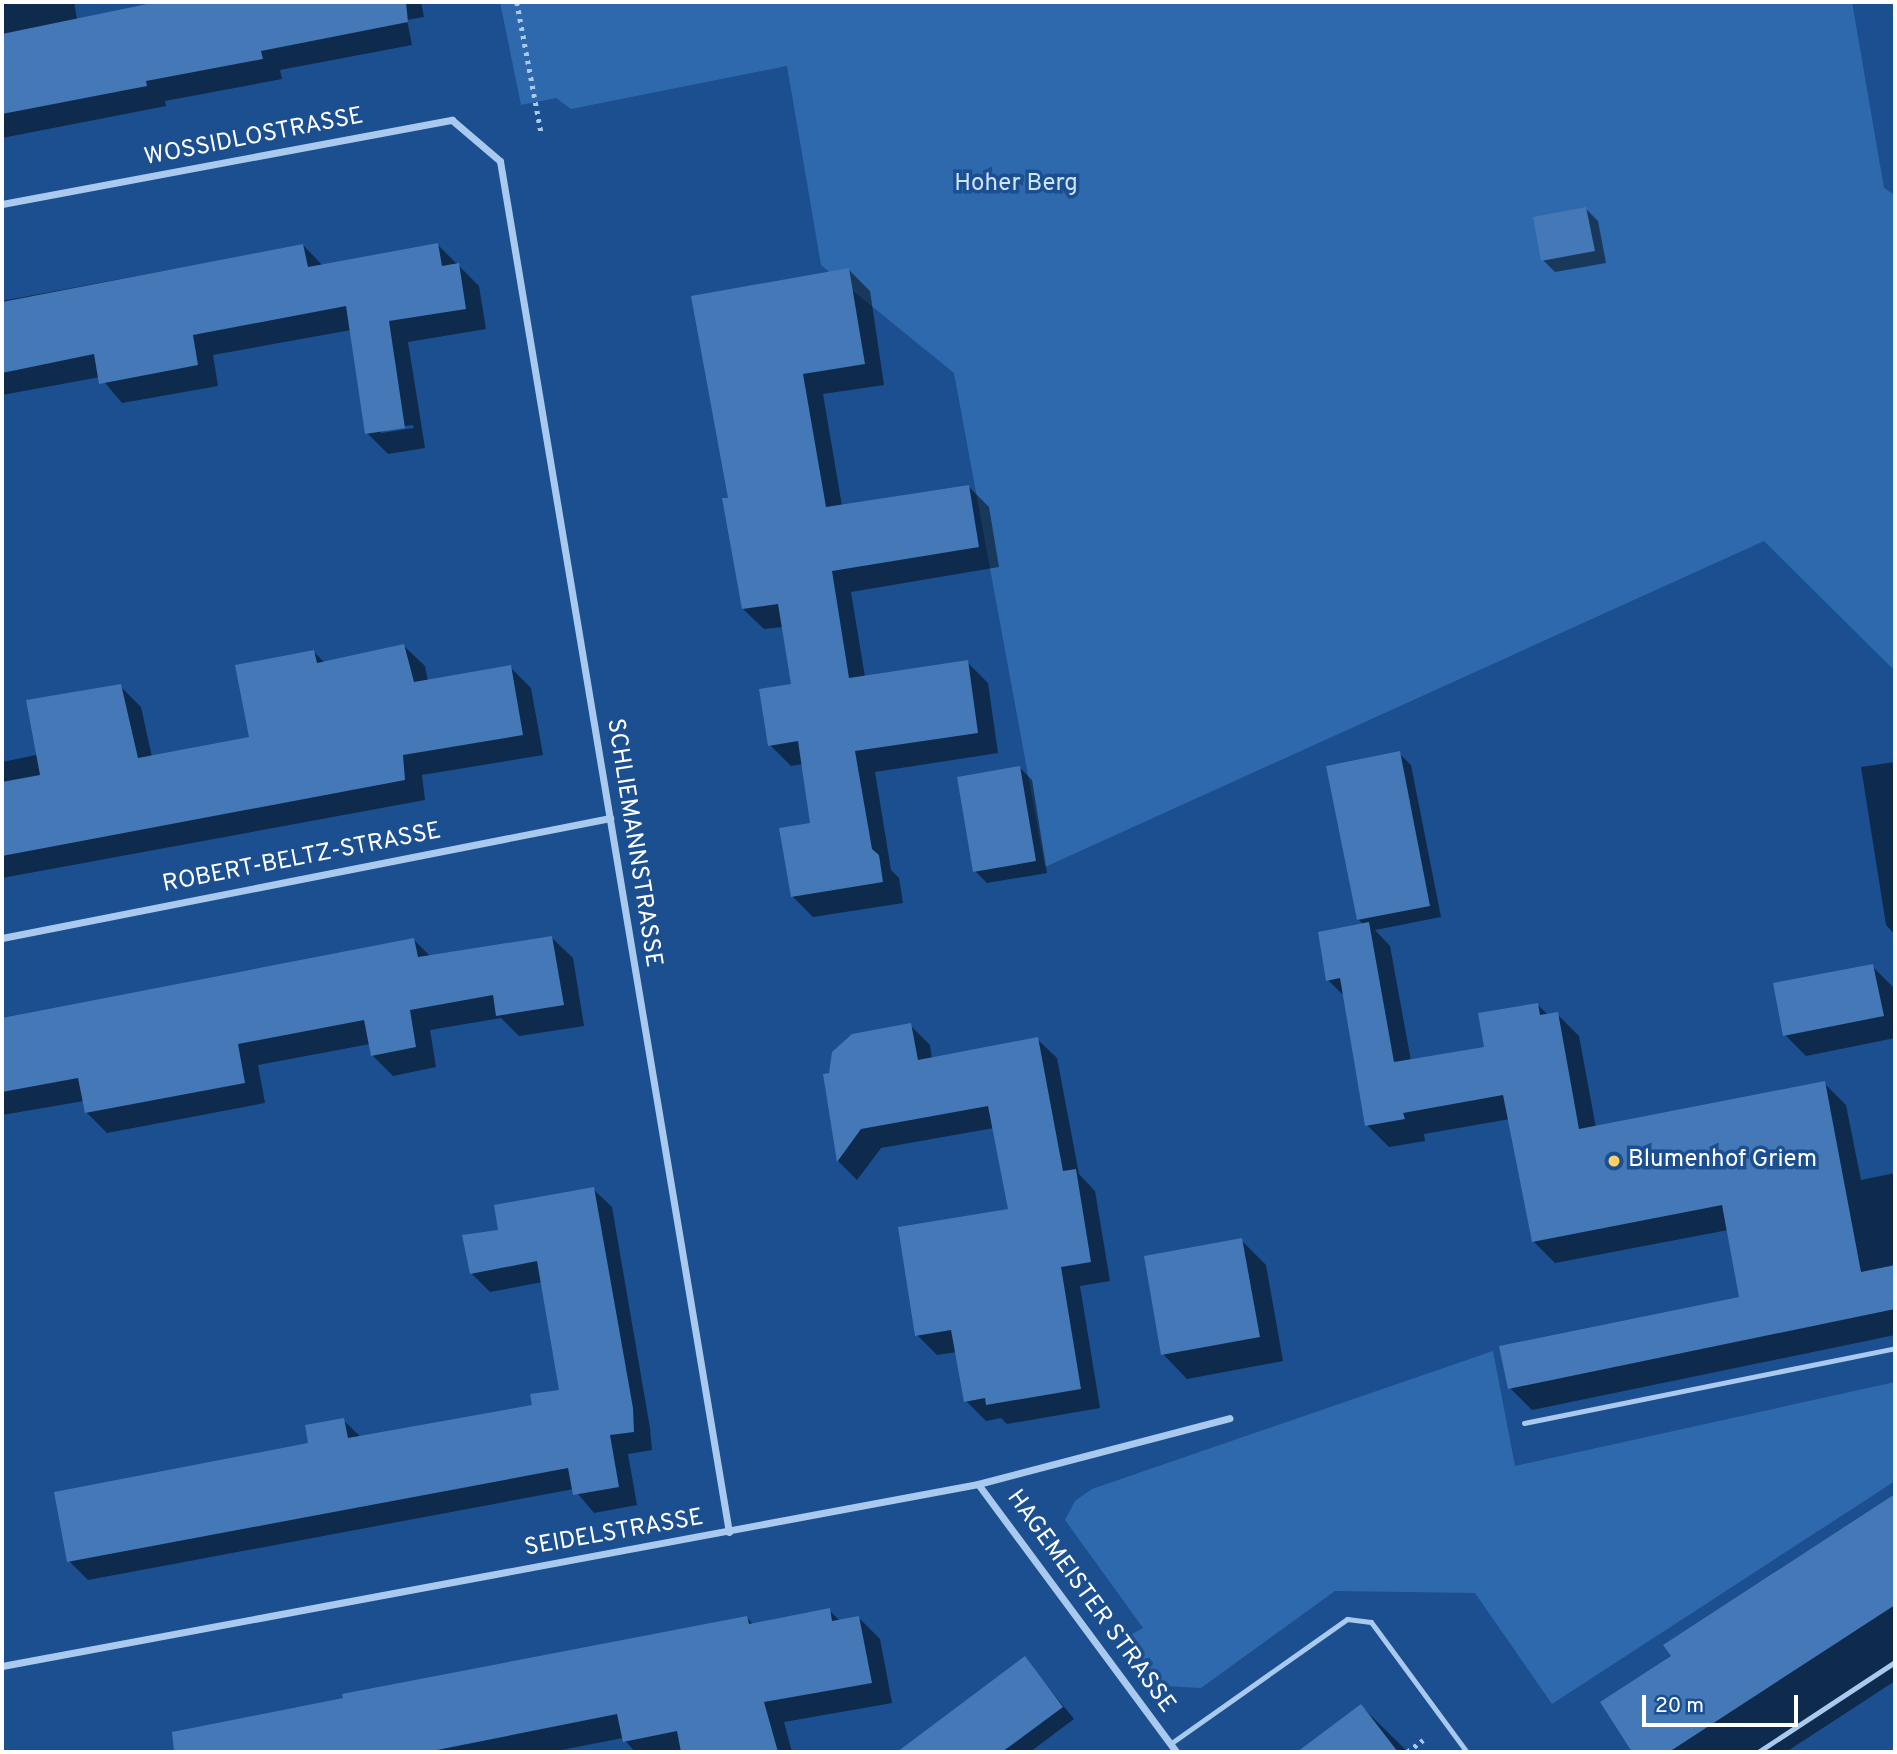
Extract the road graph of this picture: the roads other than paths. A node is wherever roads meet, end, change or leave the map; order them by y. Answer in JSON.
{"nodes":[{"id":1,"x":500,"y":161,"type":"joint"},
{"id":2,"x":2,"y":204,"type":"edge"},
{"id":3,"x":610,"y":818,"type":"junction"},
{"id":4,"x":2,"y":938,"type":"edge"},
{"id":5,"x":1895,"y":1348,"type":"edge"},
{"id":6,"x":1230,"y":1418,"type":"dead end"},
{"id":7,"x":1524,"y":1423,"type":"dead end"},
{"id":8,"x":978,"y":1483,"type":"junction"},
{"id":9,"x":729,"y":1532,"type":"junction"},
{"id":10,"x":1895,"y":1662,"type":"edge"},
{"id":11,"x":2,"y":1666,"type":"edge"},
{"id":12,"x":1170,"y":1744,"type":"junction"},
{"id":13,"x":1176,"y":1752,"type":"edge"},
{"id":14,"x":1467,"y":1752,"type":"edge"},
{"id":15,"x":1758,"y":1752,"type":"edge"}],
"edges":[{"from":1,"to":2,"type":"street","name":"WOSSIDLOSTRASSE"},
{"from":1,"to":3,"type":"street","name":"SCHLIEMANNSTRASSE"},
{"from":3,"to":4,"type":"street","name":"ROBERT-BELTZ-STRASSE"},
{"from":3,"to":9,"type":"street","name":"SCHLIEMANNSTRASSE"},
{"from":5,"to":7,"type":"lane"},
{"from":6,"to":8,"type":"street","name":"SEIDELSTRASSE"},
{"from":8,"to":9,"type":"street","name":"SEIDELSTRASSE"},
{"from":8,"to":12,"type":"street","name":"HAGEMEISTER STRASSE"},
{"from":9,"to":11,"type":"street","name":"SEIDELSTRASSE"},
{"from":10,"to":15,"type":"lane"},
{"from":12,"to":13,"type":"street","name":"HAGEMEISTER STRASSE"},
{"from":12,"to":14,"type":"lane","name":"HAGEMEISTER STRASSE"}]}
